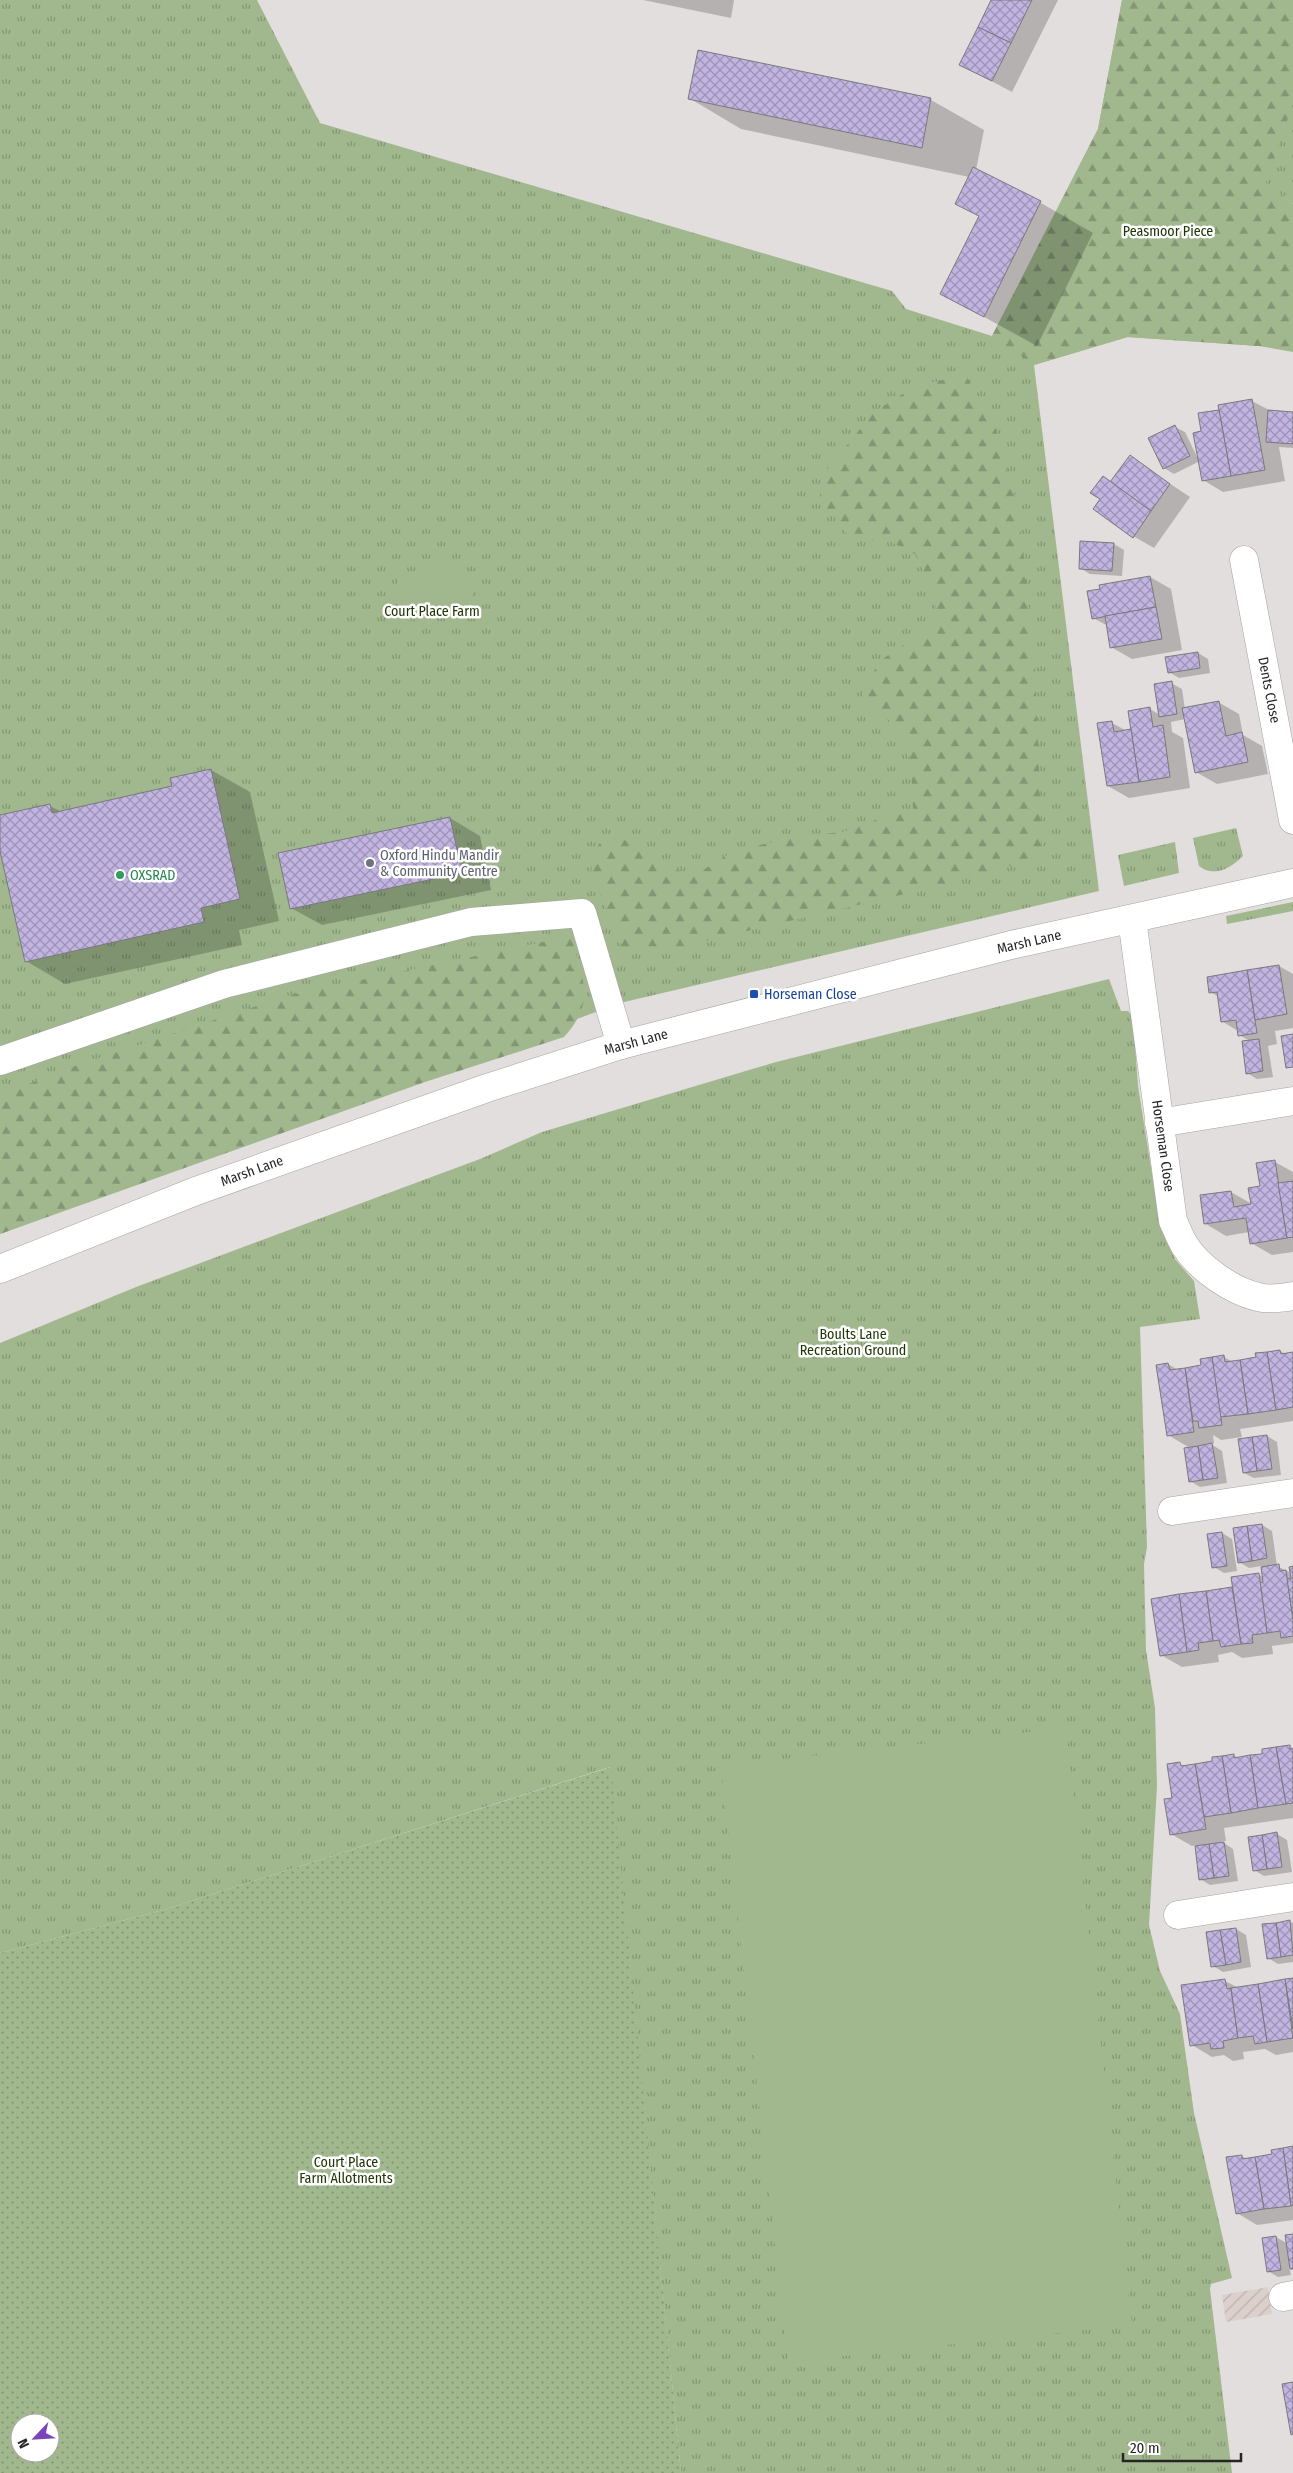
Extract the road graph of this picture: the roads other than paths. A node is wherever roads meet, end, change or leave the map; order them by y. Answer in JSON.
{"nodes":[{"id":1,"x":1244,"y":560,"type":"dead end"},
{"id":2,"x":1293,"y":820,"type":"edge"},
{"id":3,"x":1293,"y":883,"type":"edge"},
{"id":4,"x":1132,"y":919,"type":"junction"},
{"id":5,"x":621,"y":1045,"type":"junction"},
{"id":6,"x":0,"y":1060,"type":"edge"},
{"id":7,"x":1293,"y":1101,"type":"edge"},
{"id":8,"x":1159,"y":1123,"type":"junction"},
{"id":9,"x":0,"y":1269,"type":"edge"},
{"id":10,"x":1293,"y":1296,"type":"edge"},
{"id":11,"x":1293,"y":1493,"type":"edge"},
{"id":12,"x":1172,"y":1511,"type":"dead end"},
{"id":13,"x":1293,"y":1897,"type":"edge"},
{"id":14,"x":1178,"y":1915,"type":"dead end"}],
"edges":[{"from":1,"to":2,"type":"main road","name":"Dents Close"},
{"from":3,"to":4,"type":"main road","name":"Marsh Lane"},
{"from":4,"to":5,"type":"main road","name":"Marsh Lane"},
{"from":4,"to":8,"type":"main road","name":"Horseman Close"},
{"from":5,"to":6,"type":"main road"},
{"from":5,"to":9,"type":"main road","name":"Marsh Lane"},
{"from":7,"to":8,"type":"main road"},
{"from":8,"to":10,"type":"main road","name":"Horseman Close"},
{"from":11,"to":12,"type":"main road"},
{"from":13,"to":14,"type":"main road"}]}
